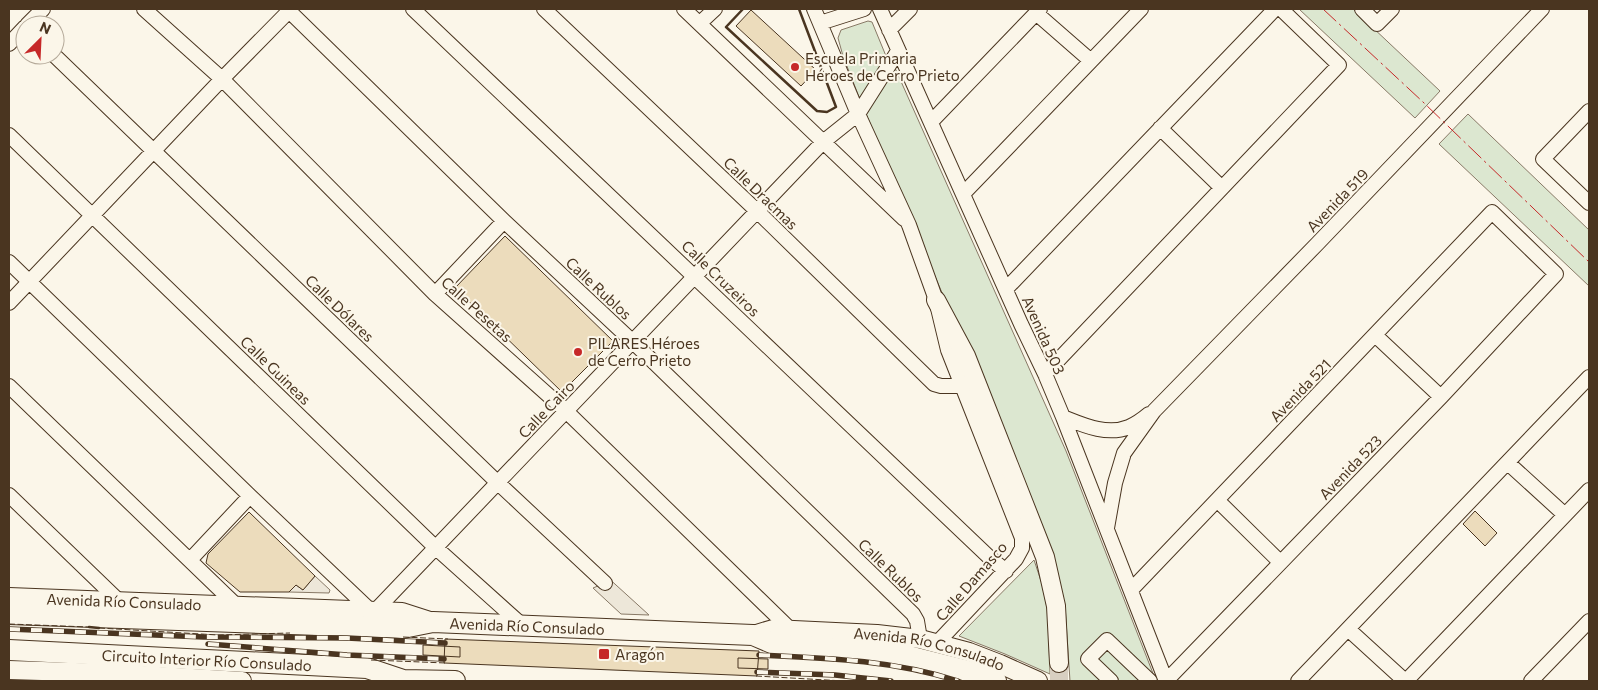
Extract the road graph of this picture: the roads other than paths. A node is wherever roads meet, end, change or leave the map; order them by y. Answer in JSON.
{"nodes":[{"id":1,"x":144,"y":9,"type":"edge"},
{"id":2,"x":414,"y":9,"type":"edge"},
{"id":3,"x":544,"y":9,"type":"edge"},
{"id":4,"x":684,"y":9,"type":"edge"},
{"id":5,"x":715,"y":9,"type":"edge"},
{"id":6,"x":814,"y":9,"type":"edge"},
{"id":7,"x":864,"y":9,"type":"edge"},
{"id":8,"x":880,"y":9,"type":"edge"},
{"id":9,"x":910,"y":9,"type":"edge"},
{"id":10,"x":1141,"y":9,"type":"edge"},
{"id":11,"x":1274,"y":9,"type":"edge"},
{"id":12,"x":1281,"y":9,"type":"edge"},
{"id":13,"x":1362,"y":9,"type":"edge"},
{"id":14,"x":1392,"y":9,"type":"edge"},
{"id":15,"x":1542,"y":9,"type":"edge"},
{"id":16,"x":289,"y":10,"type":"edge"},
{"id":17,"x":1038,"y":11,"type":"edge"},
{"id":18,"x":700,"y":23,"type":"junction"},
{"id":19,"x":820,"y":23,"type":"junction"},
{"id":20,"x":890,"y":30,"type":"junction"},
{"id":21,"x":898,"y":50,"type":"junction"},
{"id":22,"x":1091,"y":61,"type":"junction"},
{"id":23,"x":64,"y":65,"type":"edge"},
{"id":24,"x":222,"y":79,"type":"junction"},
{"id":25,"x":1589,"y":111,"type":"edge"},
{"id":26,"x":858,"y":114,"type":"junction"},
{"id":27,"x":931,"y":122,"type":"junction"},
{"id":28,"x":1160,"y":128,"type":"junction"},
{"id":29,"x":9,"y":135,"type":"edge"},
{"id":30,"x":823,"y":142,"type":"junction"},
{"id":31,"x":153,"y":152,"type":"junction"},
{"id":32,"x":1222,"y":188,"type":"junction"},
{"id":33,"x":963,"y":194,"type":"junction"},
{"id":34,"x":1589,"y":203,"type":"edge"},
{"id":35,"x":757,"y":211,"type":"junction"},
{"id":36,"x":1492,"y":212,"type":"joint"},
{"id":37,"x":92,"y":215,"type":"junction"},
{"id":38,"x":504,"y":221,"type":"junction"},
{"id":39,"x":909,"y":225,"type":"junction"},
{"id":40,"x":9,"y":262,"type":"edge"},
{"id":41,"x":695,"y":276,"type":"junction"},
{"id":42,"x":30,"y":283,"type":"junction"},
{"id":43,"x":1006,"y":289,"type":"junction"},
{"id":44,"x":435,"y":294,"type":"junction"},
{"id":45,"x":936,"y":300,"type":"junction"},
{"id":46,"x":9,"y":304,"type":"edge"},
{"id":47,"x":1375,"y":335,"type":"junction"},
{"id":48,"x":632,"y":341,"type":"junction"},
{"id":49,"x":1045,"y":374,"type":"junction"},
{"id":50,"x":1589,"y":377,"type":"edge"},
{"id":51,"x":9,"y":386,"type":"edge"},
{"id":52,"x":962,"y":386,"type":"junction"},
{"id":53,"x":1441,"y":397,"type":"junction"},
{"id":54,"x":566,"y":411,"type":"junction"},
{"id":55,"x":1154,"y":411,"type":"junction"},
{"id":56,"x":1062,"y":417,"type":"junction"},
{"id":57,"x":1508,"y":462,"type":"junction"},
{"id":58,"x":497,"y":482,"type":"junction"},
{"id":59,"x":1589,"y":490,"type":"edge"},
{"id":60,"x":9,"y":495,"type":"edge"},
{"id":61,"x":250,"y":496,"type":"junction"},
{"id":62,"x":1217,"y":500,"type":"junction"},
{"id":63,"x":1565,"y":515,"type":"junction"},
{"id":64,"x":1107,"y":529,"type":"junction"},
{"id":65,"x":435,"y":547,"type":"junction"},
{"id":66,"x":190,"y":560,"type":"junction"},
{"id":67,"x":1280,"y":562,"type":"junction"},
{"id":68,"x":1006,"y":571,"type":"junction"},
{"id":69,"x":605,"y":583,"type":"dead end"},
{"id":70,"x":1131,"y":590,"type":"junction"},
{"id":71,"x":9,"y":597,"type":"edge"},
{"id":72,"x":120,"y":602,"type":"junction"},
{"id":73,"x":237,"y":606,"type":"junction"},
{"id":74,"x":373,"y":611,"type":"junction"},
{"id":75,"x":9,"y":614,"type":"edge"},
{"id":76,"x":1589,"y":621,"type":"edge"},
{"id":77,"x":433,"y":622,"type":"junction"},
{"id":78,"x":523,"y":626,"type":"junction"},
{"id":79,"x":1348,"y":629,"type":"junction"},
{"id":80,"x":791,"y":630,"type":"junction"},
{"id":81,"x":753,"y":635,"type":"junction"},
{"id":82,"x":929,"y":641,"type":"junction"},
{"id":83,"x":9,"y":650,"type":"edge"},
{"id":84,"x":1058,"y":663,"type":"tunnel mouth"},
{"id":85,"x":9,"y":670,"type":"edge"},
{"id":86,"x":109,"y":679,"type":"edge"},
{"id":87,"x":400,"y":680,"type":"edge"},
{"id":88,"x":242,"y":681,"type":"edge"},
{"id":89,"x":455,"y":681,"type":"edge"},
{"id":90,"x":996,"y":681,"type":"edge"},
{"id":91,"x":1038,"y":681,"type":"edge"},
{"id":92,"x":1111,"y":681,"type":"edge"},
{"id":93,"x":1150,"y":681,"type":"edge"},
{"id":94,"x":1166,"y":681,"type":"edge"},
{"id":95,"x":1298,"y":681,"type":"edge"},
{"id":96,"x":1405,"y":681,"type":"edge"},
{"id":97,"x":1531,"y":681,"type":"edge"}],
"edges":[{"from":1,"to":24,"type":"street","name":"Calle Pesetas"},
{"from":2,"to":41,"type":"street","name":"Calle Cruzeiros"},
{"from":3,"to":35,"type":"street","name":"Calle Dracmas"},
{"from":4,"to":18,"type":"street"},
{"from":5,"to":18,"type":"street"},
{"from":6,"to":19,"type":"street"},
{"from":7,"to":19,"type":"street"},
{"from":8,"to":20,"type":"street","name":"Avenida 503"},
{"from":9,"to":20,"type":"street"},
{"from":10,"to":22,"type":"street"},
{"from":11,"to":28,"type":"street"},
{"from":12,"to":32,"type":"street"},
{"from":13,"to":14,"type":"street"},
{"from":15,"to":55,"type":"street","name":"Avenida 519"},
{"from":16,"to":24,"type":"street"},
{"from":16,"to":38,"type":"street","name":"Calle Rublos"},
{"from":17,"to":22,"type":"street"},
{"from":17,"to":27,"type":"street"},
{"from":18,"to":30,"type":"street"},
{"from":19,"to":26,"type":"street"},
{"from":20,"to":21,"type":"street","name":"Avenida 503"},
{"from":21,"to":26,"type":"street","name":"Calle Cairo"},
{"from":21,"to":27,"type":"street","name":"Avenida 503"},
{"from":22,"to":33,"type":"street"},
{"from":23,"to":31,"type":"street","name":"Calle Dólares"},
{"from":24,"to":31,"type":"street"},
{"from":24,"to":44,"type":"street","name":"Calle Pesetas"},
{"from":25,"to":34,"type":"street"},
{"from":26,"to":30,"type":"street","name":"Calle Cairo"},
{"from":26,"to":39,"type":"street"},
{"from":27,"to":33,"type":"street","name":"Avenida 503"},
{"from":28,"to":32,"type":"street"},
{"from":28,"to":43,"type":"street"},
{"from":29,"to":37,"type":"street","name":"Calle Guineas"},
{"from":30,"to":35,"type":"street","name":"Calle Cairo"},
{"from":30,"to":39,"type":"street"},
{"from":31,"to":37,"type":"street"},
{"from":31,"to":58,"type":"street","name":"Calle Dólares"},
{"from":32,"to":49,"type":"street"},
{"from":33,"to":43,"type":"street","name":"Avenida 503"},
{"from":35,"to":41,"type":"street","name":"Calle Cairo"},
{"from":35,"to":52,"type":"street","name":"Calle Dracmas"},
{"from":36,"to":47,"type":"street","name":"Avenida 521"},
{"from":36,"to":53,"type":"street","name":"Avenida 523"},
{"from":37,"to":42,"type":"street"},
{"from":37,"to":65,"type":"street","name":"Calle Guineas"},
{"from":38,"to":44,"type":"street"},
{"from":38,"to":48,"type":"street","name":"Calle Rublos"},
{"from":39,"to":45,"type":"street"},
{"from":40,"to":42,"type":"street"},
{"from":41,"to":48,"type":"street","name":"Calle Cairo"},
{"from":41,"to":68,"type":"street","name":"Calle Cruzeiros"},
{"from":42,"to":46,"type":"street"},
{"from":42,"to":61,"type":"street"},
{"from":43,"to":49,"type":"street","name":"Avenida 503"},
{"from":44,"to":54,"type":"street","name":"Calle Pesetas"},
{"from":45,"to":52,"type":"street"},
{"from":45,"to":84,"type":"main road"},
{"from":47,"to":53,"type":"street"},
{"from":47,"to":62,"type":"street","name":"Avenida 521"},
{"from":48,"to":54,"type":"street","name":"Calle Cairo"},
{"from":48,"to":82,"type":"street","name":"Calle Rublos"},
{"from":49,"to":56,"type":"street","name":"Avenida 503"},
{"from":50,"to":57,"type":"street"},
{"from":51,"to":66,"type":"street"},
{"from":52,"to":68,"type":"street","name":"Calle Damasco"},
{"from":53,"to":67,"type":"street","name":"Avenida 523"},
{"from":54,"to":58,"type":"street","name":"Calle Cairo"},
{"from":54,"to":80,"type":"street","name":"Calle Pesetas"},
{"from":55,"to":56,"type":"street","name":"Avenida 519"},
{"from":55,"to":64,"type":"street","name":"Avenida 519"},
{"from":56,"to":64,"type":"street","name":"Avenida 503"},
{"from":57,"to":63,"type":"street"},
{"from":57,"to":79,"type":"street"},
{"from":58,"to":65,"type":"street","name":"Calle Cairo"},
{"from":58,"to":69,"type":"street","name":"Calle Dólares"},
{"from":59,"to":63,"type":"street"},
{"from":60,"to":72,"type":"street"},
{"from":61,"to":66,"type":"street"},
{"from":61,"to":74,"type":"street"},
{"from":62,"to":67,"type":"street"},
{"from":62,"to":70,"type":"street","name":"Avenida 521"},
{"from":63,"to":96,"type":"street"},
{"from":64,"to":70,"type":"street","name":"Avenida 503"},
{"from":65,"to":74,"type":"street","name":"Calle Cairo"},
{"from":65,"to":78,"type":"street","name":"Calle Guineas"},
{"from":66,"to":73,"type":"street"},
{"from":67,"to":94,"type":"street","name":"Avenida 523"},
{"from":68,"to":82,"type":"street","name":"Calle Damasco"},
{"from":70,"to":94,"type":"street","name":"Avenida 503"},
{"from":71,"to":72,"type":"main road","name":"Avenida Río Consulado"},
{"from":72,"to":73,"type":"main road","name":"Avenida Río Consulado"},
{"from":73,"to":74,"type":"main road","name":"Avenida Río Consulado"},
{"from":74,"to":77,"type":"main road","name":"Avenida Río Consulado"},
{"from":75,"to":77,"type":"highway"},
{"from":76,"to":97,"type":"street"},
{"from":77,"to":78,"type":"highway","name":"Avenida Río Consulado"},
{"from":78,"to":81,"type":"highway","name":"Avenida Río Consulado"},
{"from":79,"to":95,"type":"street"},
{"from":79,"to":96,"type":"street"},
{"from":80,"to":81,"type":"main road","name":"Avenida Río Consulado"},
{"from":80,"to":82,"type":"main road","name":"Avenida Río Consulado"},
{"from":81,"to":90,"type":"highway"},
{"from":82,"to":91,"type":"main road","name":"Avenida Río Consulado"},
{"from":83,"to":87,"type":"highway","name":"Circuito Interior Río Consulado"},
{"from":85,"to":86,"type":"main road"},
{"from":86,"to":88,"type":"main road"},
{"from":87,"to":89,"type":"highway"},
{"from":92,"to":93,"type":"street"}]}
